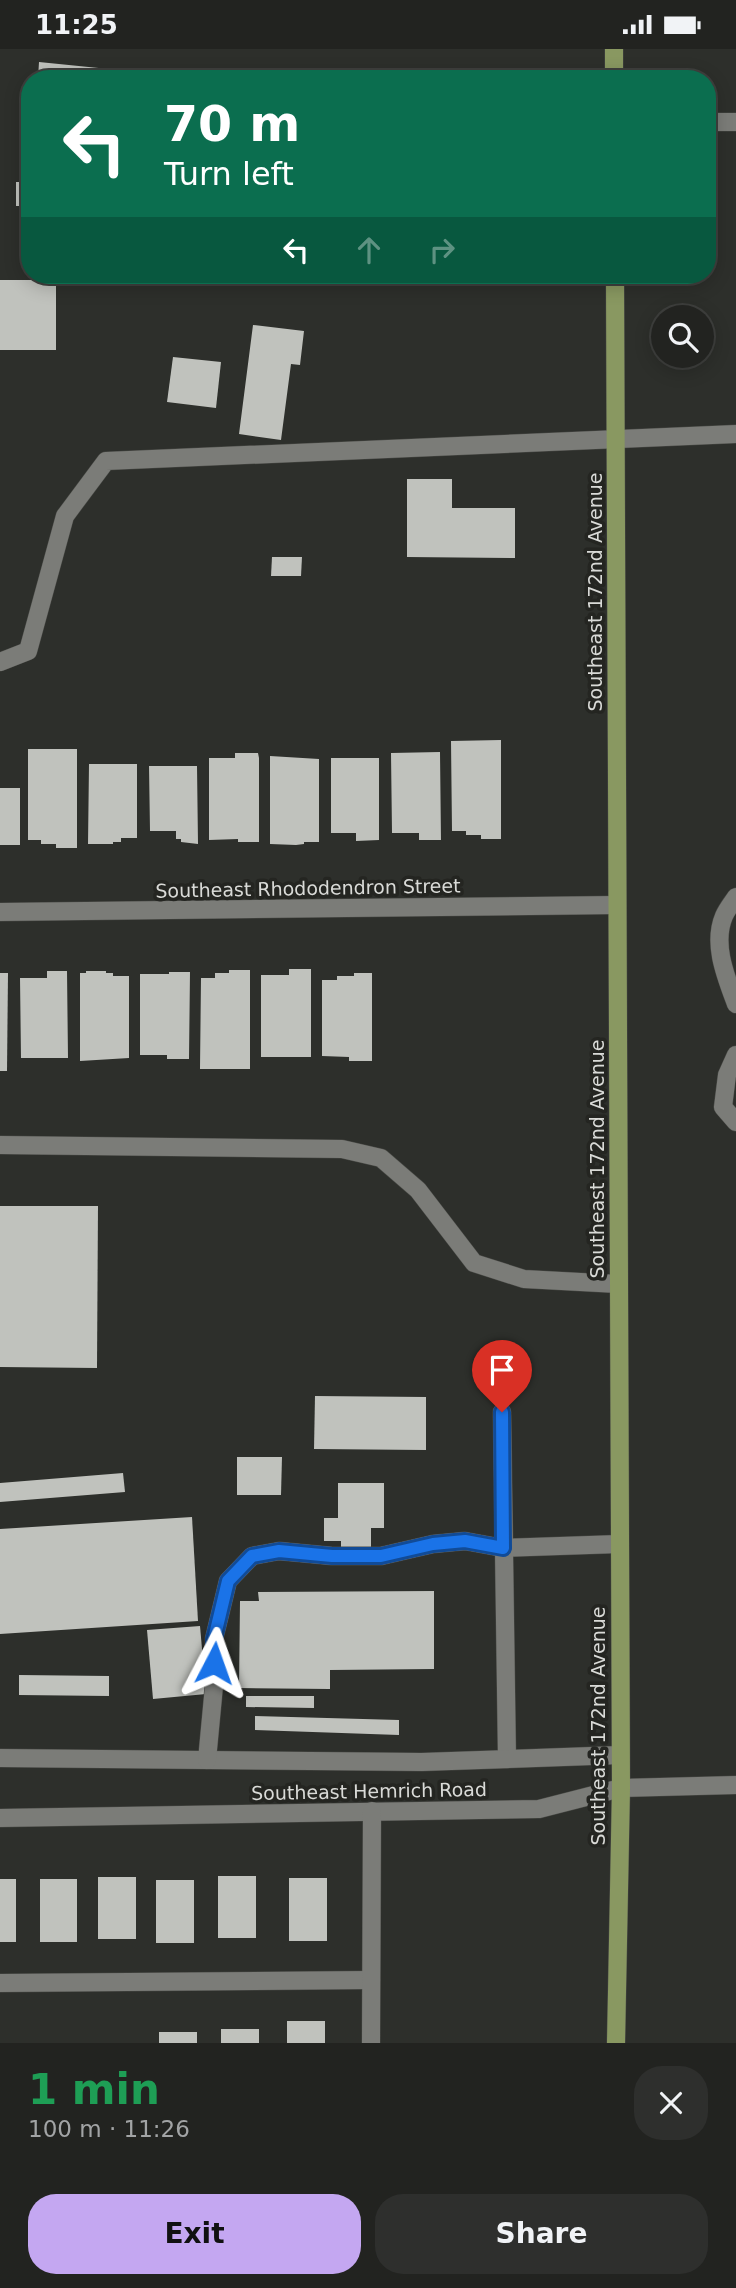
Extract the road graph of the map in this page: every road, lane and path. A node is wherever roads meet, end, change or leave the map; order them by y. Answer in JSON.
{"nodes":[{"id":1,"x":614,"y":49,"type":"edge"},
{"id":2,"x":614,"y":70,"type":"edge"},
{"id":3,"x":716,"y":122,"type":"edge"},
{"id":4,"x":736,"y":122,"type":"edge"},
{"id":5,"x":615,"y":284,"type":"edge"},
{"id":6,"x":736,"y":434,"type":"edge"},
{"id":7,"x":615,"y":438,"type":"junction"},
{"id":8,"x":0,"y":662,"type":"edge"},
{"id":9,"x":736,"y":897,"type":"edge"},
{"id":10,"x":617,"y":905,"type":"junction"},
{"id":11,"x":0,"y":912,"type":"edge"},
{"id":12,"x":736,"y":1004,"type":"edge"},
{"id":13,"x":736,"y":1055,"type":"edge"},
{"id":14,"x":736,"y":1122,"type":"edge"},
{"id":15,"x":0,"y":1145,"type":"edge"},
{"id":16,"x":618,"y":1284,"type":"junction"},
{"id":17,"x":502,"y":1412,"type":"dead end"},
{"id":18,"x":619,"y":1544,"type":"junction"},
{"id":19,"x":503,"y":1548,"type":"junction"},
{"id":20,"x":620,"y":1755,"type":"junction"},
{"id":21,"x":0,"y":1758,"type":"edge"},
{"id":22,"x":507,"y":1759,"type":"junction"},
{"id":23,"x":207,"y":1760,"type":"junction"},
{"id":24,"x":736,"y":1785,"type":"edge"},
{"id":25,"x":621,"y":1788,"type":"junction"},
{"id":26,"x":372,"y":1811,"type":"junction"},
{"id":27,"x":0,"y":1818,"type":"edge"},
{"id":28,"x":370,"y":1980,"type":"junction"},
{"id":29,"x":0,"y":1983,"type":"edge"},
{"id":30,"x":371,"y":2043,"type":"edge"},
{"id":31,"x":616,"y":2043,"type":"edge"}],
"edges":[{"from":1,"to":2,"type":"main road"},
{"from":3,"to":4,"type":"street"},
{"from":5,"to":7,"type":"main road","name":"Southeast 172nd Avenue"},
{"from":6,"to":7,"type":"street"},
{"from":7,"to":8,"type":"street"},
{"from":7,"to":10,"type":"main road","name":"Southeast 172nd Avenue"},
{"from":9,"to":12,"type":"street"},
{"from":10,"to":11,"type":"street","name":"Southeast Rhododendron Street"},
{"from":10,"to":16,"type":"main road","name":"Southeast 172nd Avenue"},
{"from":13,"to":14,"type":"street"},
{"from":15,"to":16,"type":"street"},
{"from":16,"to":18,"type":"main road","name":"Southeast 172nd Avenue"},
{"from":17,"to":19,"type":"street"},
{"from":18,"to":19,"type":"street"},
{"from":18,"to":20,"type":"main road","name":"Southeast 172nd Avenue"},
{"from":19,"to":22,"type":"street"},
{"from":19,"to":23,"type":"street"},
{"from":20,"to":22,"type":"street"},
{"from":20,"to":25,"type":"main road","name":"Southeast 172nd Avenue"},
{"from":21,"to":23,"type":"street"},
{"from":22,"to":23,"type":"street"},
{"from":24,"to":25,"type":"street","name":"Southeast Hemrich Road"},
{"from":25,"to":26,"type":"street","name":"Southeast Hemrich Road"},
{"from":25,"to":31,"type":"main road","name":"Southeast 172nd Avenue"},
{"from":26,"to":27,"type":"street","name":"Southeast Hemrich Road"},
{"from":26,"to":28,"type":"street"},
{"from":28,"to":29,"type":"street"},
{"from":28,"to":30,"type":"street"}]}
